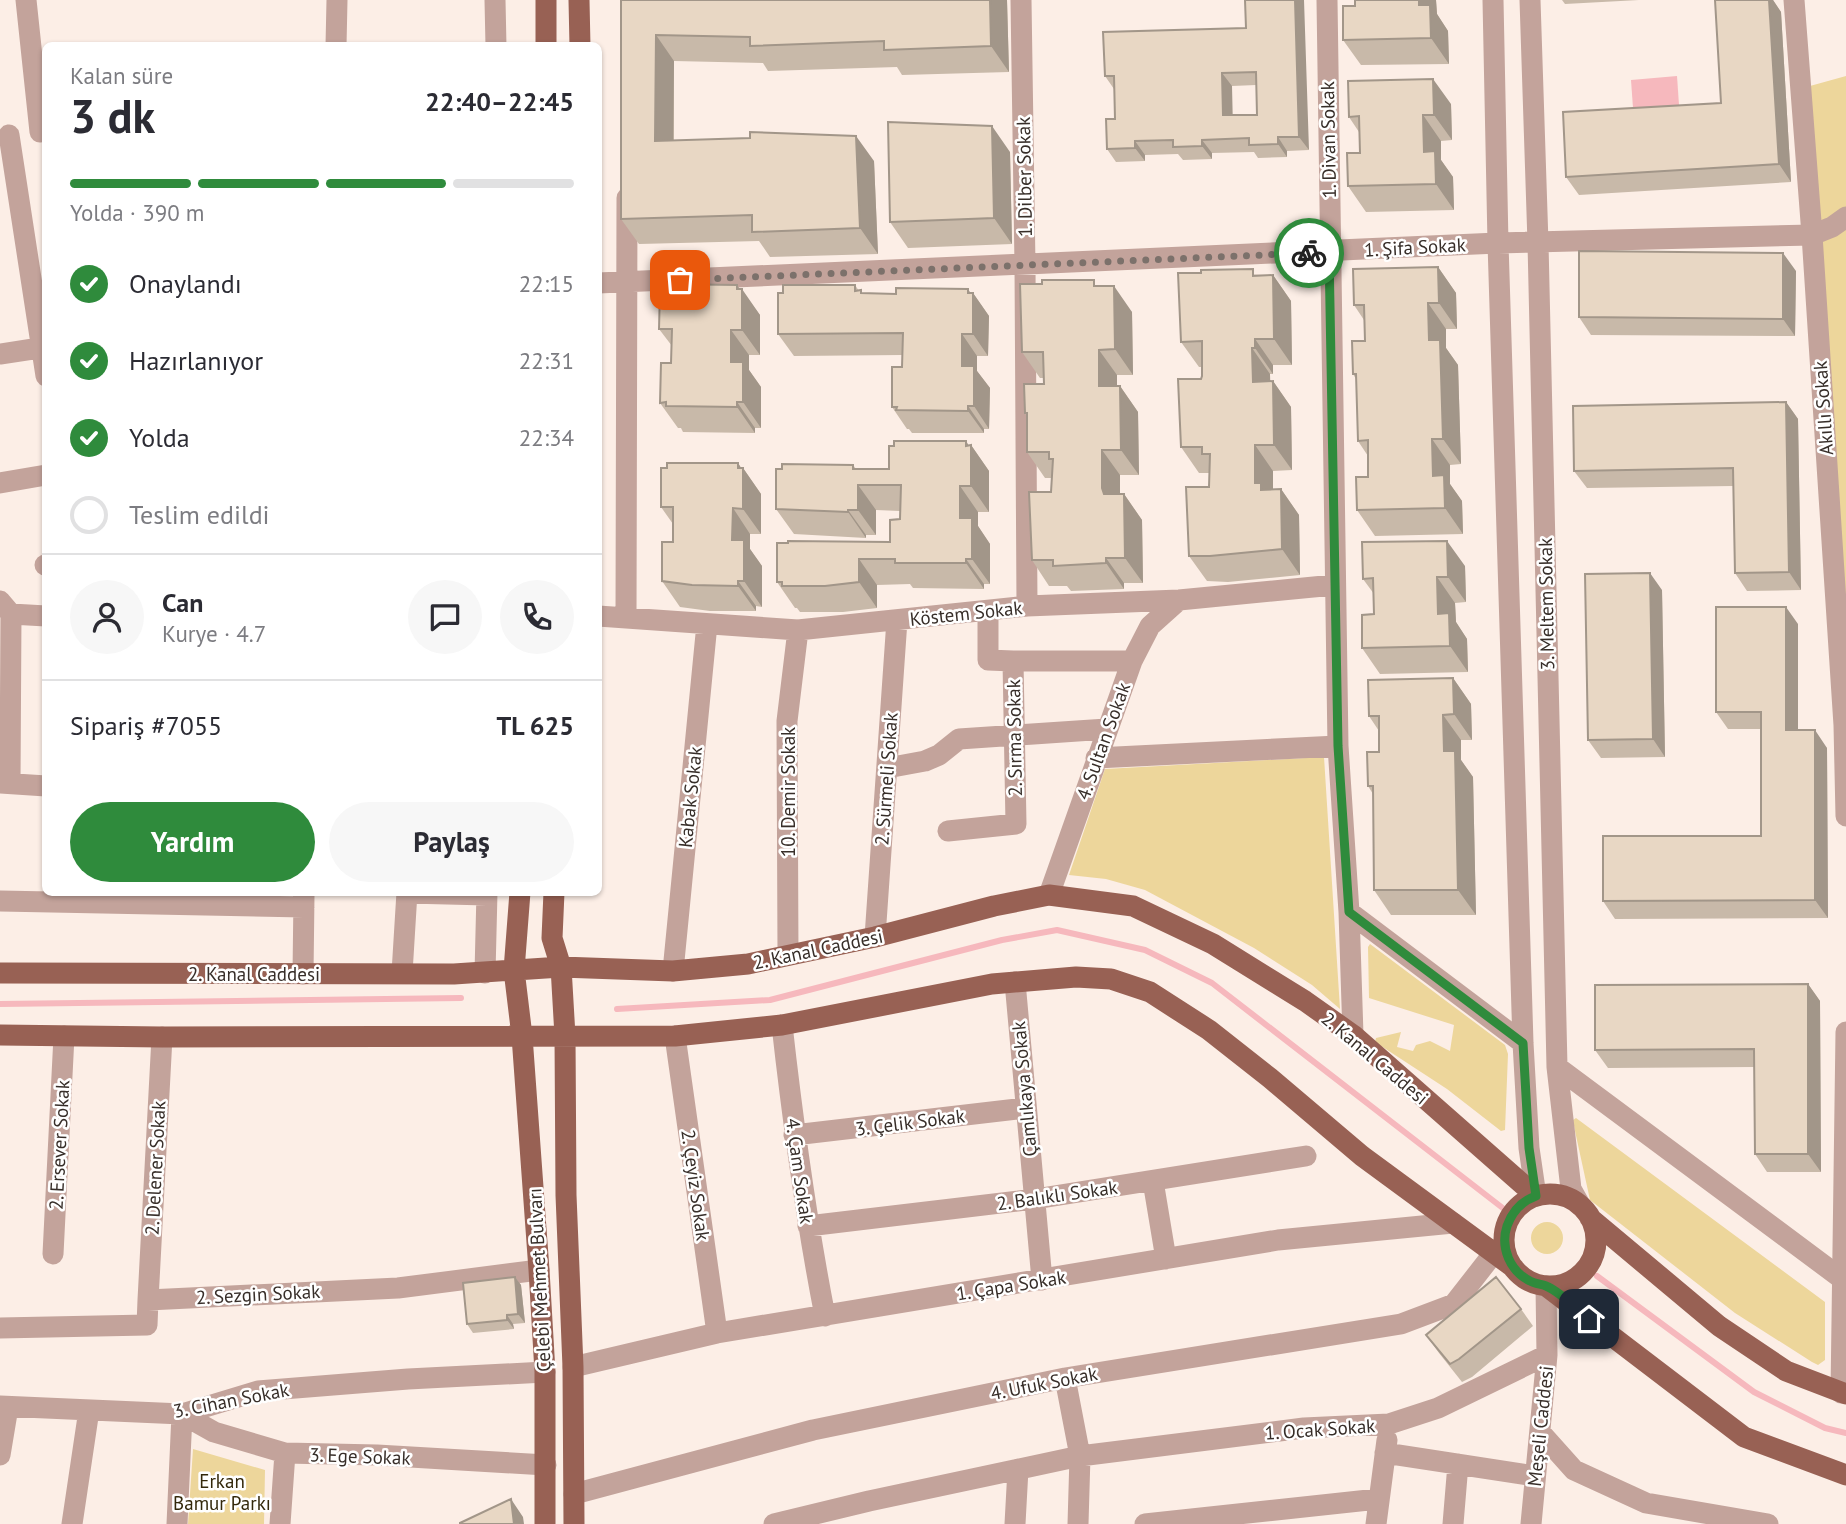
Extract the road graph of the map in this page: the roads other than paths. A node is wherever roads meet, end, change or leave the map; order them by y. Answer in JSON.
{"nodes":[{"id":1,"x":26,"y":0,"type":"edge"},
{"id":2,"x":337,"y":0,"type":"edge"},
{"id":3,"x":495,"y":0,"type":"edge"},
{"id":4,"x":546,"y":0,"type":"edge"},
{"id":5,"x":579,"y":0,"type":"edge"},
{"id":6,"x":1021,"y":0,"type":"edge"},
{"id":7,"x":1327,"y":0,"type":"edge"},
{"id":8,"x":1493,"y":0,"type":"edge"},
{"id":9,"x":1530,"y":0,"type":"edge"},
{"id":10,"x":1794,"y":0,"type":"edge"},
{"id":11,"x":336,"y":42,"type":"edge"},
{"id":12,"x":496,"y":42,"type":"edge"},
{"id":13,"x":547,"y":42,"type":"edge"},
{"id":14,"x":580,"y":42,"type":"edge"},
{"id":15,"x":42,"y":124,"type":"edge"},
{"id":16,"x":42,"y":132,"type":"edge"},
{"id":17,"x":4,"y":134,"type":"edge"},
{"id":18,"x":627,"y":175,"type":"edge"},
{"id":19,"x":1846,"y":217,"type":"edge"},
{"id":20,"x":1812,"y":235,"type":"junction"},
{"id":21,"x":1498,"y":243,"type":"junction"},
{"id":22,"x":1538,"y":243,"type":"junction"},
{"id":23,"x":1329,"y":252,"type":"junction"},
{"id":24,"x":1025,"y":266,"type":"junction"},
{"id":25,"x":627,"y":282,"type":"junction"},
{"id":26,"x":602,"y":283,"type":"edge"},
{"id":27,"x":42,"y":343,"type":"edge"},
{"id":28,"x":42,"y":348,"type":"edge"},
{"id":29,"x":0,"y":354,"type":"edge"},
{"id":30,"x":42,"y":476,"type":"edge"},
{"id":31,"x":0,"y":483,"type":"edge"},
{"id":32,"x":1334,"y":585,"type":"junction"},
{"id":33,"x":1178,"y":600,"type":"junction"},
{"id":34,"x":1027,"y":606,"type":"junction"},
{"id":35,"x":6,"y":608,"type":"edge"},
{"id":36,"x":988,"y":611,"type":"junction"},
{"id":37,"x":42,"y":615,"type":"edge"},
{"id":38,"x":602,"y":616,"type":"edge"},
{"id":39,"x":626,"y":618,"type":"junction"},
{"id":40,"x":897,"y":620,"type":"junction"},
{"id":41,"x":707,"y":624,"type":"junction"},
{"id":42,"x":798,"y":631,"type":"junction"},
{"id":43,"x":1013,"y":661,"type":"junction"},
{"id":44,"x":1132,"y":661,"type":"junction"},
{"id":45,"x":1107,"y":729,"type":"junction"},
{"id":46,"x":1015,"y":735,"type":"junction"},
{"id":47,"x":1338,"y":746,"type":"junction"},
{"id":48,"x":1096,"y":758,"type":"junction"},
{"id":49,"x":887,"y":768,"type":"junction"},
{"id":50,"x":5,"y":783,"type":"edge"},
{"id":51,"x":42,"y":786,"type":"edge"},
{"id":52,"x":1846,"y":816,"type":"edge"},
{"id":53,"x":948,"y":831,"type":"dead end"},
{"id":54,"x":1049,"y":895,"type":"junction"},
{"id":55,"x":407,"y":896,"type":"edge"},
{"id":56,"x":486,"y":896,"type":"edge"},
{"id":57,"x":520,"y":896,"type":"edge"},
{"id":58,"x":554,"y":896,"type":"edge"},
{"id":59,"x":119,"y":898,"type":"edge"},
{"id":60,"x":225,"y":899,"type":"edge"},
{"id":61,"x":304,"y":900,"type":"edge"},
{"id":62,"x":0,"y":901,"type":"edge"},
{"id":63,"x":1349,"y":912,"type":"junction"},
{"id":64,"x":875,"y":937,"type":"junction"},
{"id":65,"x":788,"y":955,"type":"junction"},
{"id":66,"x":561,"y":967,"type":"junction"},
{"id":67,"x":514,"y":970,"type":"junction"},
{"id":68,"x":673,"y":971,"type":"junction"},
{"id":69,"x":0,"y":973,"type":"edge"},
{"id":70,"x":485,"y":973,"type":"junction"},
{"id":71,"x":303,"y":974,"type":"junction"},
{"id":72,"x":402,"y":974,"type":"junction"},
{"id":73,"x":1015,"y":982,"type":"junction"},
{"id":74,"x":782,"y":1025,"type":"junction"},
{"id":75,"x":1846,"y":1032,"type":"edge"},
{"id":76,"x":0,"y":1035,"type":"edge"},
{"id":77,"x":1353,"y":1035,"type":"junction"},
{"id":78,"x":64,"y":1036,"type":"junction"},
{"id":79,"x":522,"y":1036,"type":"junction"},
{"id":80,"x":675,"y":1036,"type":"junction"},
{"id":81,"x":162,"y":1037,"type":"junction"},
{"id":82,"x":565,"y":1037,"type":"junction"},
{"id":83,"x":1523,"y":1043,"type":"junction"},
{"id":84,"x":1557,"y":1067,"type":"junction"},
{"id":85,"x":1026,"y":1108,"type":"junction"},
{"id":86,"x":794,"y":1135,"type":"junction"},
{"id":87,"x":1306,"y":1156,"type":"dead end"},
{"id":88,"x":1153,"y":1181,"type":"junction"},
{"id":89,"x":1536,"y":1196,"type":"junction"},
{"id":90,"x":1035,"y":1199,"type":"junction"},
{"id":91,"x":1585,"y":1211,"type":"junction"},
{"id":92,"x":1453,"y":1223,"type":"junction"},
{"id":93,"x":808,"y":1226,"type":"junction"},
{"id":94,"x":53,"y":1254,"type":"dead end"},
{"id":95,"x":1493,"y":1254,"type":"junction"},
{"id":96,"x":1166,"y":1259,"type":"junction"},
{"id":97,"x":1513,"y":1267,"type":"junction"},
{"id":98,"x":539,"y":1270,"type":"junction"},
{"id":99,"x":1841,"y":1278,"type":"junction"},
{"id":100,"x":1042,"y":1280,"type":"junction"},
{"id":101,"x":1546,"y":1286,"type":"junction"},
{"id":102,"x":148,"y":1300,"type":"junction"},
{"id":103,"x":825,"y":1316,"type":"junction"},
{"id":104,"x":0,"y":1328,"type":"edge"},
{"id":105,"x":717,"y":1334,"type":"junction"},
{"id":106,"x":1547,"y":1355,"type":"junction"},
{"id":107,"x":573,"y":1367,"type":"junction"},
{"id":108,"x":545,"y":1372,"type":"junction"},
{"id":109,"x":1065,"y":1378,"type":"junction"},
{"id":110,"x":1843,"y":1394,"type":"edge"},
{"id":111,"x":4,"y":1407,"type":"edge"},
{"id":112,"x":89,"y":1410,"type":"junction"},
{"id":113,"x":182,"y":1413,"type":"junction"},
{"id":114,"x":1389,"y":1424,"type":"junction"},
{"id":115,"x":1540,"y":1432,"type":"junction"},
{"id":116,"x":285,"y":1453,"type":"junction"},
{"id":117,"x":1385,"y":1453,"type":"junction"},
{"id":118,"x":0,"y":1455,"type":"edge"},
{"id":119,"x":1080,"y":1456,"type":"junction"},
{"id":120,"x":1458,"y":1464,"type":"junction"},
{"id":121,"x":546,"y":1465,"type":"junction"},
{"id":122,"x":1018,"y":1469,"type":"junction"},
{"id":123,"x":1846,"y":1475,"type":"edge"},
{"id":124,"x":1535,"y":1476,"type":"junction"},
{"id":125,"x":574,"y":1494,"type":"junction"},
{"id":126,"x":1378,"y":1499,"type":"junction"},
{"id":127,"x":72,"y":1524,"type":"edge"},
{"id":128,"x":177,"y":1524,"type":"edge"},
{"id":129,"x":280,"y":1524,"type":"edge"},
{"id":130,"x":545,"y":1524,"type":"edge"},
{"id":131,"x":574,"y":1524,"type":"edge"},
{"id":132,"x":774,"y":1524,"type":"edge"},
{"id":133,"x":1015,"y":1524,"type":"edge"},
{"id":134,"x":1078,"y":1524,"type":"edge"},
{"id":135,"x":1145,"y":1524,"type":"edge"},
{"id":136,"x":1376,"y":1524,"type":"edge"},
{"id":137,"x":1453,"y":1524,"type":"edge"},
{"id":138,"x":1531,"y":1524,"type":"edge"},
{"id":139,"x":1768,"y":1524,"type":"edge"}],
"edges":[{"from":1,"to":15,"type":"street"},
{"from":2,"to":11,"type":"street"},
{"from":3,"to":12,"type":"street"},
{"from":4,"to":13,"type":"main road"},
{"from":5,"to":14,"type":"main road"},
{"from":6,"to":24,"type":"street","name":"1. Dilber Sokak"},
{"from":7,"to":23,"type":"street","name":"1. Divan Sokak"},
{"from":8,"to":21,"type":"street","name":"3. Meltem Sokak"},
{"from":9,"to":22,"type":"street","name":"3. Meltem Sokak"},
{"from":10,"to":20,"type":"street","name":"Akıllı Sokak"},
{"from":16,"to":17,"type":"street"},
{"from":17,"to":27,"type":"street"},
{"from":18,"to":25,"type":"street"},
{"from":19,"to":20,"type":"street"},
{"from":20,"to":22,"type":"street","name":"1. Şifa Sokak"},
{"from":20,"to":52,"type":"street","name":"Akıllı Sokak"},
{"from":21,"to":22,"type":"street","name":"1. Şifa Sokak"},
{"from":21,"to":23,"type":"street","name":"1. Şifa Sokak"},
{"from":21,"to":83,"type":"street","name":"3. Meltem Sokak"},
{"from":22,"to":84,"type":"street","name":"3. Meltem Sokak"},
{"from":23,"to":24,"type":"street","name":"1. Şifa Sokak"},
{"from":23,"to":32,"type":"street","name":"1. Divan Sokak"},
{"from":24,"to":25,"type":"street","name":"1. Şifa Sokak"},
{"from":24,"to":34,"type":"street","name":"1. Dilber Sokak"},
{"from":25,"to":26,"type":"street","name":"1. Şifa Sokak"},
{"from":25,"to":39,"type":"street"},
{"from":28,"to":29,"type":"street"},
{"from":30,"to":31,"type":"street"},
{"from":32,"to":33,"type":"street","name":"Köstem Sokak"},
{"from":32,"to":47,"type":"street","name":"1. Divan Sokak"},
{"from":33,"to":34,"type":"street","name":"Köstem Sokak"},
{"from":33,"to":44,"type":"street","name":"4. Sultan Sokak"},
{"from":34,"to":36,"type":"street","name":"Köstem Sokak"},
{"from":35,"to":37,"type":"street"},
{"from":35,"to":50,"type":"street"},
{"from":36,"to":40,"type":"street","name":"Köstem Sokak"},
{"from":36,"to":43,"type":"street"},
{"from":38,"to":39,"type":"street","name":"Köstem Sokak"},
{"from":39,"to":41,"type":"street","name":"Köstem Sokak"},
{"from":40,"to":42,"type":"street","name":"Köstem Sokak"},
{"from":40,"to":49,"type":"street","name":"2. Sürmeli Sokak"},
{"from":41,"to":42,"type":"street","name":"Köstem Sokak"},
{"from":41,"to":68,"type":"street","name":"Kabak Sokak"},
{"from":42,"to":65,"type":"street","name":"10. Demir Sokak"},
{"from":43,"to":44,"type":"street","name":"2. Sırma Sokak"},
{"from":43,"to":46,"type":"street","name":"2. Sırma Sokak"},
{"from":44,"to":45,"type":"street","name":"4. Sultan Sokak"},
{"from":45,"to":46,"type":"street"},
{"from":45,"to":48,"type":"street","name":"4. Sultan Sokak"},
{"from":46,"to":49,"type":"street"},
{"from":46,"to":53,"type":"street","name":"2. Sırma Sokak"},
{"from":47,"to":48,"type":"street"},
{"from":47,"to":63,"type":"street","name":"1. Divan Sokak"},
{"from":48,"to":54,"type":"street","name":"4. Sultan Sokak"},
{"from":49,"to":64,"type":"street","name":"2. Sürmeli Sokak"},
{"from":50,"to":51,"type":"street"},
{"from":54,"to":64,"type":"main road","name":"2. Kanal Caddesi"},
{"from":54,"to":77,"type":"main road","name":"2. Kanal Caddesi"},
{"from":55,"to":72,"type":"street"},
{"from":56,"to":70,"type":"street"},
{"from":57,"to":67,"type":"main road","name":"Çelebi Mehmet Bulvarı"},
{"from":58,"to":66,"type":"main road","name":"Çelebi Mehmet Bulvarı"},
{"from":59,"to":60,"type":"street"},
{"from":59,"to":62,"type":"street"},
{"from":60,"to":61,"type":"street"},
{"from":61,"to":71,"type":"street"},
{"from":63,"to":77,"type":"street","name":"1. Divan Sokak"},
{"from":63,"to":83,"type":"street"},
{"from":64,"to":65,"type":"main road","name":"2. Kanal Caddesi"},
{"from":65,"to":68,"type":"main road","name":"2. Kanal Caddesi"},
{"from":66,"to":67,"type":"main road","name":"2. Kanal Caddesi"},
{"from":66,"to":68,"type":"main road","name":"2. Kanal Caddesi"},
{"from":66,"to":82,"type":"main road","name":"Çelebi Mehmet Bulvarı"},
{"from":67,"to":70,"type":"main road","name":"2. Kanal Caddesi"},
{"from":67,"to":79,"type":"main road","name":"Çelebi Mehmet Bulvarı"},
{"from":69,"to":71,"type":"main road","name":"2. Kanal Caddesi"},
{"from":70,"to":72,"type":"main road","name":"2. Kanal Caddesi"},
{"from":71,"to":72,"type":"main road","name":"2. Kanal Caddesi"},
{"from":73,"to":74,"type":"main road"},
{"from":73,"to":85,"type":"street","name":"Çamlıkaya Sokak"},
{"from":73,"to":92,"type":"main road"},
{"from":74,"to":80,"type":"main road"},
{"from":74,"to":86,"type":"street","name":"4. Çam Sokak"},
{"from":75,"to":99,"type":"street"},
{"from":76,"to":78,"type":"main road"},
{"from":77,"to":89,"type":"main road","name":"2. Kanal Caddesi"},
{"from":78,"to":81,"type":"main road"},
{"from":78,"to":94,"type":"street","name":"2. Ersever Sokak"},
{"from":79,"to":81,"type":"main road"},
{"from":79,"to":82,"type":"main road"},
{"from":79,"to":98,"type":"main road","name":"Çelebi Mehmet Bulvarı"},
{"from":80,"to":82,"type":"main road"},
{"from":80,"to":105,"type":"street","name":"2. Çeyiz Sokak"},
{"from":81,"to":102,"type":"street","name":"2. Delener Sokak"},
{"from":82,"to":107,"type":"main road","name":"Çelebi Mehmet Bulvarı"},
{"from":83,"to":89,"type":"street","name":"3. Meltem Sokak"},
{"from":84,"to":91,"type":"street","name":"3. Meltem Sokak"},
{"from":84,"to":99,"type":"street"},
{"from":85,"to":86,"type":"street","name":"3. Çelik Sokak"},
{"from":85,"to":90,"type":"street","name":"Çamlıkaya Sokak"},
{"from":86,"to":93,"type":"street","name":"4. Çam Sokak"},
{"from":87,"to":88,"type":"street","name":"2. Balıklı Sokak"},
{"from":88,"to":90,"type":"street","name":"2. Balıklı Sokak"},
{"from":88,"to":96,"type":"street"},
{"from":89,"to":91,"type":"main road"},
{"from":89,"to":97,"type":"main road"},
{"from":90,"to":93,"type":"street","name":"2. Balıklı Sokak"},
{"from":90,"to":100,"type":"street","name":"Çamlıkaya Sokak"},
{"from":91,"to":101,"type":"main road"},
{"from":91,"to":110,"type":"main road"},
{"from":92,"to":95,"type":"main road"},
{"from":92,"to":96,"type":"street","name":"1. Çapa Sokak"},
{"from":93,"to":103,"type":"street","name":"4. Çam Sokak"},
{"from":95,"to":97,"type":"main road"},
{"from":95,"to":109,"type":"street","name":"4. Ufuk Sokak"},
{"from":96,"to":100,"type":"street","name":"1. Çapa Sokak"},
{"from":97,"to":101,"type":"main road"},
{"from":98,"to":102,"type":"street","name":"2. Sezgin Sokak"},
{"from":98,"to":108,"type":"main road","name":"Çelebi Mehmet Bulvarı"},
{"from":99,"to":110,"type":"street"},
{"from":100,"to":103,"type":"street","name":"1. Çapa Sokak"},
{"from":101,"to":106,"type":"street","name":"Meşeli Caddesi"},
{"from":101,"to":123,"type":"main road"},
{"from":102,"to":104,"type":"street"},
{"from":103,"to":105,"type":"street","name":"1. Çapa Sokak"},
{"from":105,"to":107,"type":"street","name":"1. Çapa Sokak"},
{"from":106,"to":114,"type":"street","name":"1. Ocak Sokak"},
{"from":106,"to":115,"type":"street","name":"Meşeli Caddesi"},
{"from":107,"to":125,"type":"main road","name":"Çelebi Mehmet Bulvarı"},
{"from":108,"to":113,"type":"street","name":"3. Cihan Sokak"},
{"from":108,"to":121,"type":"main road","name":"Çelebi Mehmet Bulvarı"},
{"from":109,"to":119,"type":"street"},
{"from":109,"to":125,"type":"street","name":"4. Ufuk Sokak"},
{"from":111,"to":112,"type":"street","name":"3. Cihan Sokak"},
{"from":111,"to":118,"type":"street"},
{"from":112,"to":113,"type":"street","name":"3. Cihan Sokak"},
{"from":112,"to":127,"type":"street"},
{"from":113,"to":116,"type":"street","name":"3. Ege Sokak"},
{"from":113,"to":128,"type":"street"},
{"from":114,"to":117,"type":"street"},
{"from":114,"to":119,"type":"street","name":"1. Ocak Sokak"},
{"from":115,"to":124,"type":"street","name":"Meşeli Caddesi"},
{"from":115,"to":139,"type":"street"},
{"from":116,"to":121,"type":"street","name":"3. Ege Sokak"},
{"from":116,"to":129,"type":"street"},
{"from":117,"to":120,"type":"street"},
{"from":117,"to":126,"type":"street"},
{"from":119,"to":122,"type":"street","name":"1. Ocak Sokak"},
{"from":119,"to":134,"type":"street"},
{"from":120,"to":124,"type":"street"},
{"from":120,"to":137,"type":"street"},
{"from":121,"to":130,"type":"main road","name":"Çelebi Mehmet Bulvarı"},
{"from":122,"to":132,"type":"street","name":"1. Ocak Sokak"},
{"from":122,"to":133,"type":"street"},
{"from":124,"to":138,"type":"street","name":"Meşeli Caddesi"},
{"from":125,"to":131,"type":"main road","name":"Çelebi Mehmet Bulvarı"},
{"from":126,"to":135,"type":"street"},
{"from":126,"to":136,"type":"street"}]}
